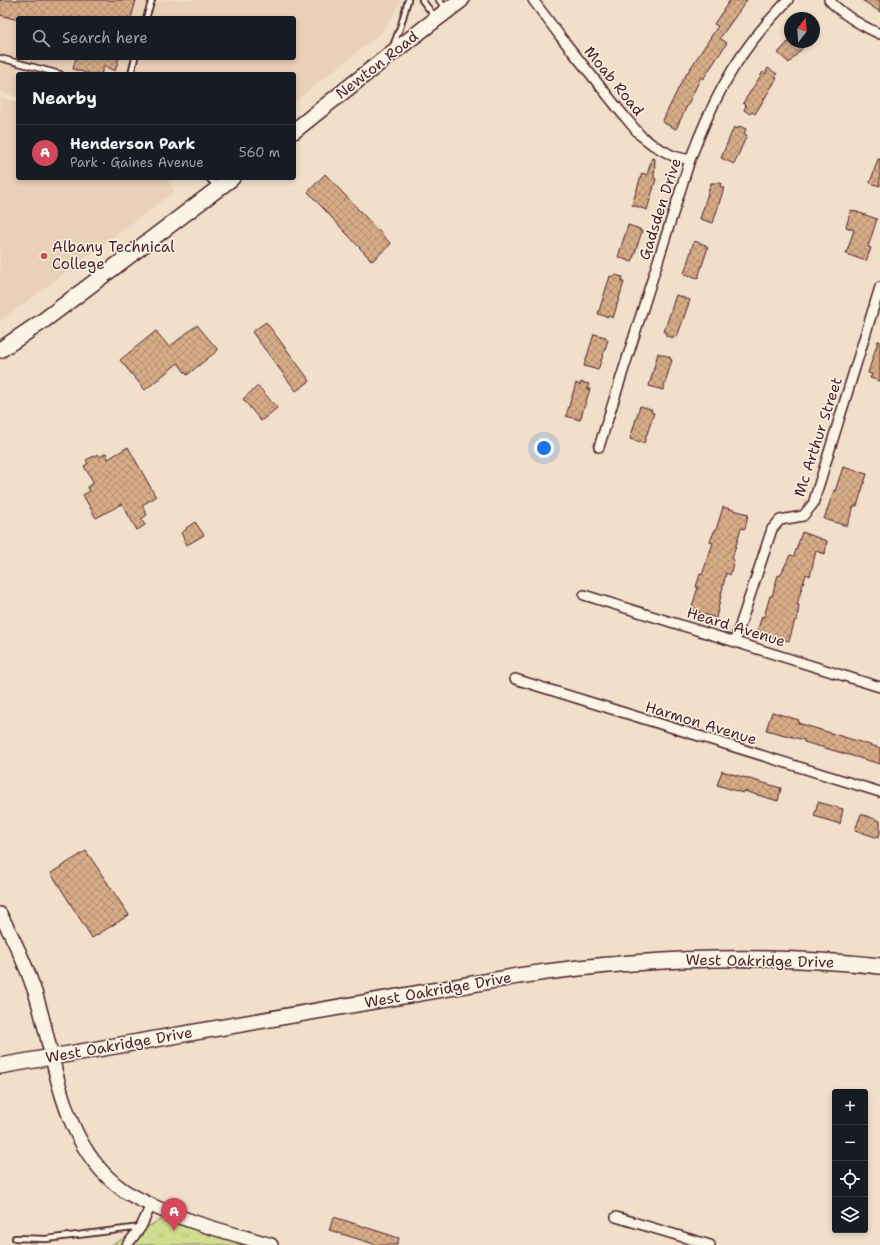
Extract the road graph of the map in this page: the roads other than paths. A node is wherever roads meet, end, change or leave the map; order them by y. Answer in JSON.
{"nodes":[{"id":1,"x":152,"y":0,"type":"edge"},
{"id":2,"x":408,"y":0,"type":"edge"},
{"id":3,"x":422,"y":0,"type":"edge"},
{"id":4,"x":461,"y":0,"type":"edge"},
{"id":5,"x":533,"y":0,"type":"edge"},
{"id":6,"x":788,"y":0,"type":"edge"},
{"id":7,"x":829,"y":0,"type":"edge"},
{"id":8,"x":441,"y":10,"type":"edge"},
{"id":9,"x":147,"y":16,"type":"edge"},
{"id":10,"x":880,"y":34,"type":"edge"},
{"id":11,"x":388,"y":56,"type":"junction"},
{"id":12,"x":0,"y":58,"type":"edge"},
{"id":13,"x":134,"y":60,"type":"edge"},
{"id":14,"x":52,"y":72,"type":"edge"},
{"id":15,"x":132,"y":72,"type":"edge"},
{"id":16,"x":296,"y":129,"type":"edge"},
{"id":17,"x":690,"y":160,"type":"junction"},
{"id":18,"x":225,"y":180,"type":"edge"},
{"id":19,"x":214,"y":183,"type":"edge"},
{"id":20,"x":880,"y":287,"type":"edge"},
{"id":21,"x":0,"y":350,"type":"edge"},
{"id":22,"x":599,"y":447,"type":"dead end"},
{"id":23,"x":584,"y":595,"type":"dead end"},
{"id":24,"x":735,"y":641,"type":"junction"},
{"id":25,"x":515,"y":679,"type":"dead end"},
{"id":26,"x":880,"y":687,"type":"edge"},
{"id":27,"x":880,"y":792,"type":"edge"},
{"id":28,"x":0,"y":914,"type":"edge"},
{"id":29,"x":880,"y":966,"type":"edge"},
{"id":30,"x":52,"y":1056,"type":"junction"},
{"id":31,"x":0,"y":1066,"type":"edge"},
{"id":32,"x":151,"y":1205,"type":"junction"},
{"id":33,"x":616,"y":1217,"type":"dead end"},
{"id":34,"x":141,"y":1227,"type":"junction"},
{"id":35,"x":15,"y":1238,"type":"dead end"},
{"id":36,"x":127,"y":1245,"type":"edge"},
{"id":37,"x":271,"y":1245,"type":"edge"},
{"id":38,"x":710,"y":1245,"type":"edge"}],
"edges":[{"from":1,"to":9,"type":"lane"},
{"from":2,"to":11,"type":"lane"},
{"from":3,"to":8,"type":"lane"},
{"from":4,"to":8,"type":"main road","name":"Newton Road"},
{"from":5,"to":17,"type":"street","name":"Moab Road"},
{"from":6,"to":17,"type":"street","name":"Gadsden Drive"},
{"from":7,"to":10,"type":"street"},
{"from":8,"to":11,"type":"main road","name":"Newton Road"},
{"from":11,"to":16,"type":"main road","name":"Newton Road"},
{"from":12,"to":14,"type":"lane"},
{"from":13,"to":15,"type":"lane"},
{"from":17,"to":22,"type":"street","name":"Gadsden Drive"},
{"from":18,"to":19,"type":"main road"},
{"from":19,"to":21,"type":"main road"},
{"from":20,"to":24,"type":"street","name":"Mc Arthur Street"},
{"from":23,"to":24,"type":"street","name":"Heard Avenue"},
{"from":24,"to":26,"type":"street","name":"Heard Avenue"},
{"from":25,"to":27,"type":"street","name":"Harmon Avenue"},
{"from":28,"to":30,"type":"street"},
{"from":29,"to":30,"type":"main road","name":"West Oakridge Drive"},
{"from":30,"to":31,"type":"main road","name":"West Oakridge Drive"},
{"from":30,"to":32,"type":"street"},
{"from":32,"to":34,"type":"street"},
{"from":32,"to":37,"type":"street"},
{"from":33,"to":38,"type":"street"},
{"from":34,"to":35,"type":"lane"},
{"from":34,"to":36,"type":"street"}]}
